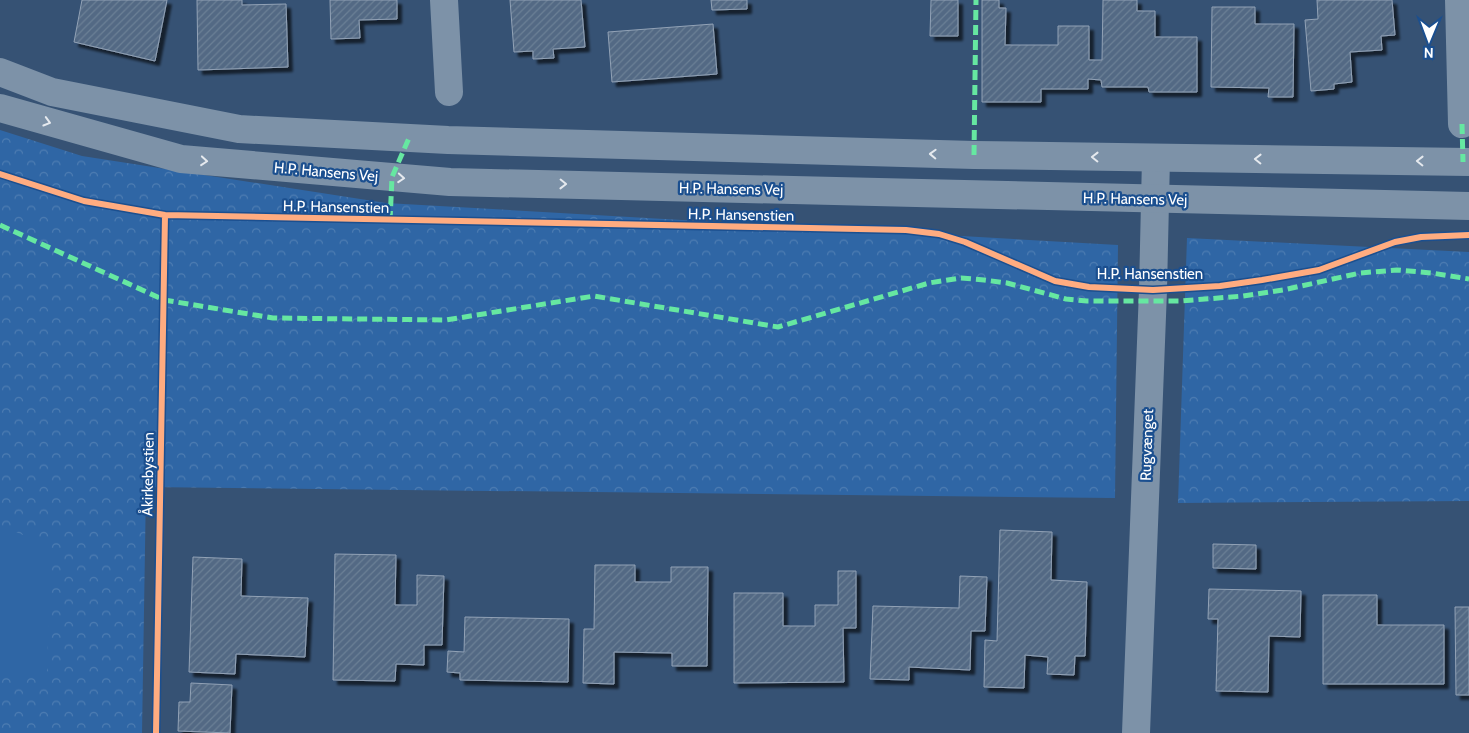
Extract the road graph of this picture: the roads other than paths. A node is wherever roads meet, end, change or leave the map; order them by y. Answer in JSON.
{"nodes":[{"id":1,"x":444,"y":0,"type":"edge"},
{"id":2,"x":1459,"y":0,"type":"edge"},
{"id":3,"x":0,"y":72,"type":"edge"},
{"id":4,"x":449,"y":92,"type":"dead end"},
{"id":5,"x":0,"y":108,"type":"edge"},
{"id":6,"x":1462,"y":124,"type":"dead end"},
{"id":7,"x":1156,"y":158,"type":"junction"},
{"id":8,"x":1469,"y":162,"type":"edge"},
{"id":9,"x":1156,"y":199,"type":"junction"},
{"id":10,"x":1469,"y":206,"type":"edge"},
{"id":11,"x":1136,"y":733,"type":"edge"}],
"edges":[{"from":1,"to":4,"type":"street"},
{"from":2,"to":6,"type":"street"},
{"from":7,"to":3,"type":"street","one_way":true},
{"from":5,"to":9,"type":"street","name":"H.P. Hansens Vej","one_way":true},
{"from":8,"to":7,"type":"street","one_way":true},
{"from":7,"to":9,"type":"street","name":"Rugvænget"},
{"from":9,"to":10,"type":"street","name":"H.P. Hansens Vej"},
{"from":9,"to":11,"type":"street","name":"Rugvænget"}]}
